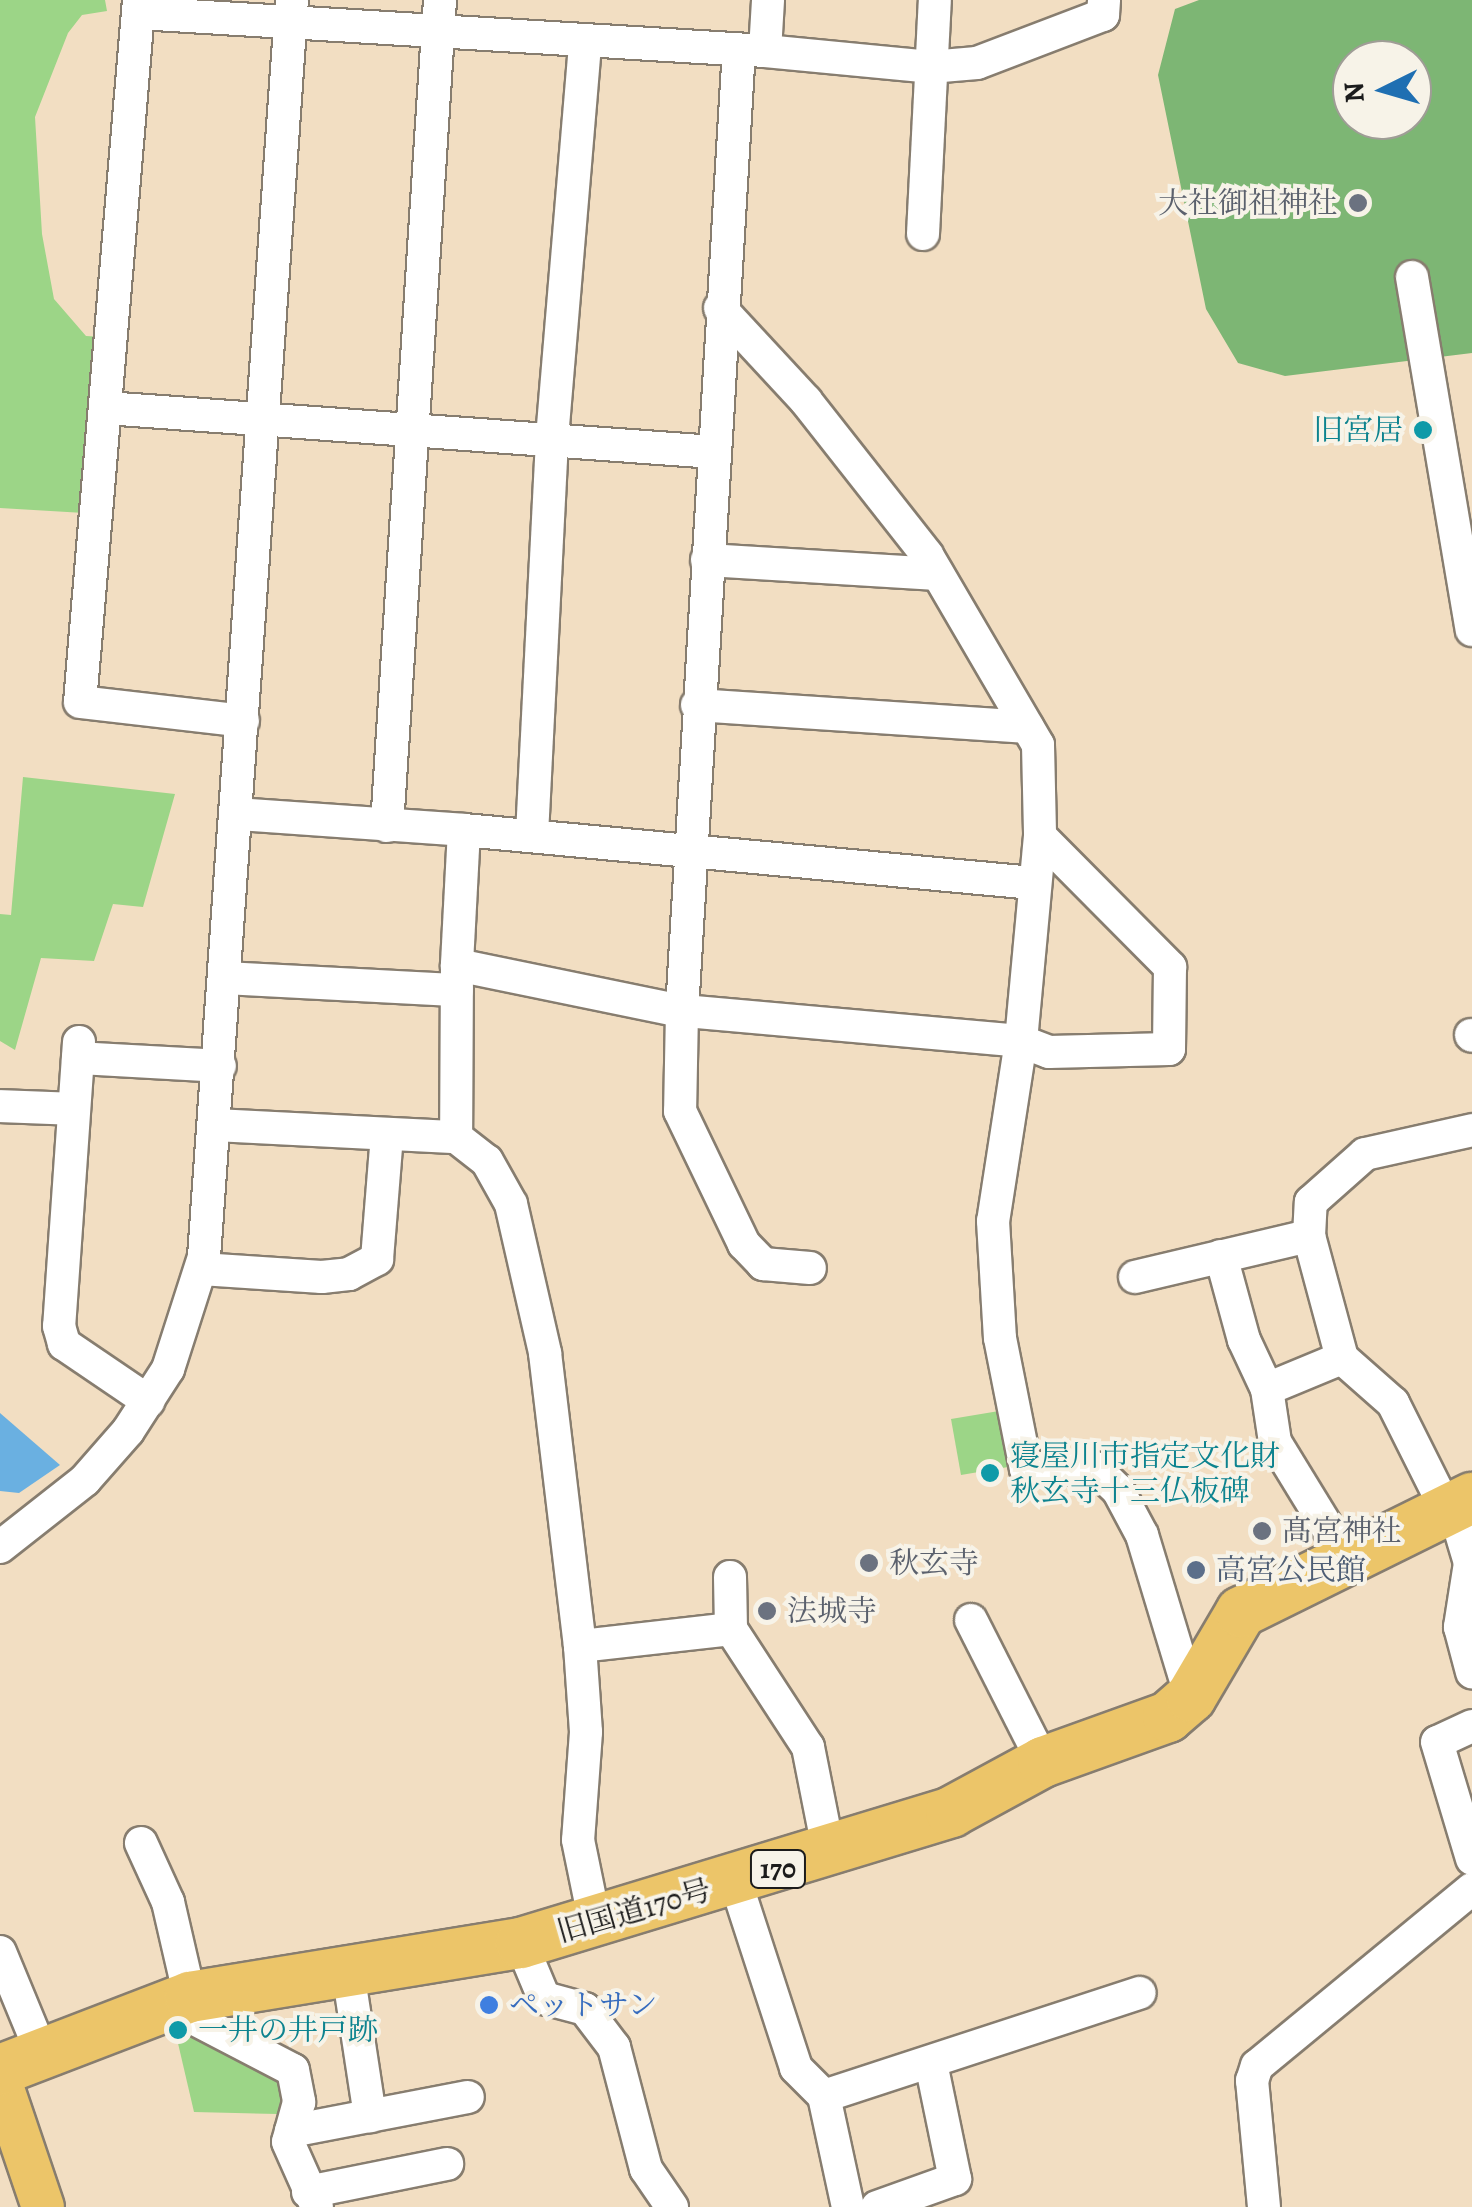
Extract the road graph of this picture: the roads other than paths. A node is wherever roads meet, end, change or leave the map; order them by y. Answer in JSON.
{"nodes":[{"id":1,"x":768,"y":0,"type":"edge"},
{"id":2,"x":935,"y":0,"type":"edge"},
{"id":3,"x":1104,"y":0,"type":"edge"},
{"id":4,"x":139,"y":7,"type":"edge"},
{"id":5,"x":291,"y":12,"type":"edge"},
{"id":6,"x":438,"y":15,"type":"edge"},
{"id":7,"x":585,"y":42,"type":"junction"},
{"id":8,"x":752,"y":50,"type":"junction"},
{"id":9,"x":930,"y":68,"type":"junction"},
{"id":10,"x":922,"y":234,"type":"dead end"},
{"id":11,"x":1412,"y":277,"type":"dead end"},
{"id":12,"x":720,"y":308,"type":"junction"},
{"id":13,"x":106,"y":408,"type":"junction"},
{"id":14,"x":259,"y":422,"type":"junction"},
{"id":15,"x":408,"y":430,"type":"junction"},
{"id":16,"x":552,"y":438,"type":"junction"},
{"id":17,"x":714,"y":452,"type":"junction"},
{"id":18,"x":707,"y":560,"type":"junction"},
{"id":19,"x":938,"y":574,"type":"junction"},
{"id":20,"x":1472,"y":630,"type":"edge"},
{"id":21,"x":697,"y":705,"type":"junction"},
{"id":22,"x":243,"y":721,"type":"junction"},
{"id":23,"x":1027,"y":726,"type":"junction"},
{"id":24,"x":237,"y":814,"type":"junction"},
{"id":25,"x":387,"y":826,"type":"junction"},
{"id":26,"x":464,"y":830,"type":"junction"},
{"id":27,"x":532,"y":835,"type":"junction"},
{"id":28,"x":1040,"y":836,"type":"junction"},
{"id":29,"x":687,"y":847,"type":"junction"},
{"id":30,"x":1032,"y":882,"type":"junction"},
{"id":31,"x":226,"y":978,"type":"junction"},
{"id":32,"x":457,"y":978,"type":"junction"},
{"id":33,"x":682,"y":1011,"type":"junction"},
{"id":34,"x":1021,"y":1041,"type":"junction"},
{"id":35,"x":220,"y":1066,"type":"junction"},
{"id":36,"x":0,"y":1106,"type":"edge"},
{"id":37,"x":74,"y":1109,"type":"junction"},
{"id":38,"x":216,"y":1124,"type":"junction"},
{"id":39,"x":1472,"y":1130,"type":"edge"},
{"id":40,"x":387,"y":1134,"type":"junction"},
{"id":41,"x":456,"y":1137,"type":"junction"},
{"id":42,"x":1309,"y":1236,"type":"junction"},
{"id":43,"x":1221,"y":1256,"type":"junction"},
{"id":44,"x":810,"y":1268,"type":"dead end"},
{"id":45,"x":201,"y":1269,"type":"junction"},
{"id":46,"x":1135,"y":1277,"type":"dead end"},
{"id":47,"x":1342,"y":1358,"type":"junction"},
{"id":48,"x":1266,"y":1389,"type":"junction"},
{"id":49,"x":148,"y":1401,"type":"junction"},
{"id":50,"x":1457,"y":1504,"type":"edge"},
{"id":51,"x":0,"y":1547,"type":"edge"},
{"id":52,"x":1346,"y":1558,"type":"junction"},
{"id":53,"x":730,"y":1577,"type":"dead end"},
{"id":54,"x":971,"y":1620,"type":"dead end"},
{"id":55,"x":731,"y":1630,"type":"junction"},
{"id":56,"x":580,"y":1646,"type":"junction"},
{"id":57,"x":1472,"y":1672,"type":"edge"},
{"id":58,"x":1191,"y":1697,"type":"junction"},
{"id":59,"x":1472,"y":1726,"type":"edge"},
{"id":60,"x":1042,"y":1762,"type":"junction"},
{"id":61,"x":141,"y":1843,"type":"dead end"},
{"id":62,"x":828,"y":1853,"type":"junction"},
{"id":63,"x":1472,"y":1859,"type":"edge"},
{"id":64,"x":736,"y":1882,"type":"junction"},
{"id":65,"x":1472,"y":1889,"type":"edge"},
{"id":66,"x":595,"y":1922,"type":"junction"},
{"id":67,"x":521,"y":1943,"type":"junction"},
{"id":68,"x":0,"y":1952,"type":"edge"},
{"id":69,"x":348,"y":1972,"type":"junction"},
{"id":70,"x":1140,"y":1993,"type":"dead end"},
{"id":71,"x":178,"y":2001,"type":"junction"},
{"id":72,"x":21,"y":2062,"type":"edge"},
{"id":73,"x":931,"y":2063,"type":"junction"},
{"id":74,"x":0,"y":2080,"type":"edge"},
{"id":75,"x":824,"y":2096,"type":"junction"},
{"id":76,"x":468,"y":2098,"type":"dead end"},
{"id":77,"x":370,"y":2116,"type":"junction"},
{"id":78,"x":292,"y":2131,"type":"junction"},
{"id":79,"x":447,"y":2164,"type":"dead end"},
{"id":80,"x":957,"y":2193,"type":"edge"},
{"id":81,"x":312,"y":2200,"type":"edge"},
{"id":82,"x":42,"y":2207,"type":"edge"},
{"id":83,"x":672,"y":2207,"type":"edge"},
{"id":84,"x":848,"y":2207,"type":"edge"},
{"id":85,"x":877,"y":2207,"type":"edge"},
{"id":86,"x":1264,"y":2207,"type":"edge"}],
"edges":[{"from":1,"to":8,"type":"street"},
{"from":2,"to":9,"type":"street"},
{"from":3,"to":9,"type":"street"},
{"from":4,"to":5,"type":"street"},
{"from":4,"to":13,"type":"street"},
{"from":5,"to":6,"type":"street"},
{"from":5,"to":14,"type":"street"},
{"from":6,"to":7,"type":"street"},
{"from":6,"to":15,"type":"street"},
{"from":7,"to":8,"type":"street"},
{"from":7,"to":16,"type":"street"},
{"from":8,"to":9,"type":"street"},
{"from":8,"to":12,"type":"street"},
{"from":9,"to":10,"type":"street"},
{"from":11,"to":20,"type":"street"},
{"from":12,"to":17,"type":"street"},
{"from":12,"to":19,"type":"street"},
{"from":13,"to":14,"type":"street"},
{"from":13,"to":22,"type":"street"},
{"from":14,"to":15,"type":"street"},
{"from":14,"to":22,"type":"street"},
{"from":15,"to":16,"type":"street"},
{"from":15,"to":25,"type":"street"},
{"from":16,"to":17,"type":"street"},
{"from":16,"to":27,"type":"street"},
{"from":17,"to":18,"type":"street"},
{"from":18,"to":19,"type":"street"},
{"from":18,"to":21,"type":"street"},
{"from":19,"to":23,"type":"street"},
{"from":21,"to":23,"type":"street"},
{"from":21,"to":29,"type":"street"},
{"from":22,"to":24,"type":"street"},
{"from":23,"to":28,"type":"street"},
{"from":24,"to":25,"type":"street"},
{"from":24,"to":31,"type":"street"},
{"from":25,"to":26,"type":"street"},
{"from":26,"to":27,"type":"street"},
{"from":26,"to":32,"type":"street"},
{"from":27,"to":29,"type":"street"},
{"from":28,"to":30,"type":"street"},
{"from":28,"to":34,"type":"street"},
{"from":29,"to":30,"type":"street"},
{"from":29,"to":33,"type":"street"},
{"from":30,"to":34,"type":"street"},
{"from":31,"to":32,"type":"street"},
{"from":31,"to":35,"type":"street"},
{"from":32,"to":33,"type":"street"},
{"from":32,"to":41,"type":"street"},
{"from":33,"to":34,"type":"street"},
{"from":33,"to":44,"type":"street"},
{"from":34,"to":58,"type":"street"},
{"from":35,"to":37,"type":"street"},
{"from":35,"to":38,"type":"street"},
{"from":36,"to":37,"type":"street"},
{"from":37,"to":49,"type":"street"},
{"from":38,"to":40,"type":"street"},
{"from":38,"to":45,"type":"street"},
{"from":39,"to":42,"type":"street"},
{"from":40,"to":41,"type":"street"},
{"from":40,"to":45,"type":"street"},
{"from":41,"to":56,"type":"street"},
{"from":42,"to":43,"type":"street"},
{"from":42,"to":47,"type":"street"},
{"from":43,"to":46,"type":"street"},
{"from":43,"to":48,"type":"street"},
{"from":45,"to":49,"type":"street"},
{"from":47,"to":48,"type":"street"},
{"from":47,"to":50,"type":"street"},
{"from":48,"to":52,"type":"street"},
{"from":49,"to":51,"type":"street"},
{"from":50,"to":52,"type":"highway","name":"旧国道170号","number":"170"},
{"from":50,"to":57,"type":"street"},
{"from":52,"to":58,"type":"highway","name":"旧国道170号","number":"170"},
{"from":53,"to":55,"type":"street"},
{"from":54,"to":60,"type":"street"},
{"from":55,"to":56,"type":"street"},
{"from":55,"to":62,"type":"street"},
{"from":56,"to":66,"type":"street"},
{"from":58,"to":60,"type":"highway","name":"旧国道170号","number":"170"},
{"from":59,"to":63,"type":"street"},
{"from":60,"to":62,"type":"highway","name":"旧国道170号","number":"170"},
{"from":61,"to":71,"type":"street"},
{"from":62,"to":64,"type":"highway","name":"旧国道170号","number":"170"},
{"from":64,"to":66,"type":"highway","name":"旧国道170号","number":"170"},
{"from":64,"to":75,"type":"street"},
{"from":65,"to":86,"type":"street"},
{"from":66,"to":67,"type":"highway","name":"旧国道170号","number":"170"},
{"from":67,"to":69,"type":"highway","name":"旧国道170号","number":"170"},
{"from":67,"to":83,"type":"street"},
{"from":68,"to":72,"type":"street"},
{"from":69,"to":71,"type":"highway","name":"旧国道170号","number":"170"},
{"from":69,"to":77,"type":"street"},
{"from":70,"to":73,"type":"street"},
{"from":71,"to":72,"type":"highway","name":"旧国道170号","number":"170"},
{"from":71,"to":78,"type":"street"},
{"from":73,"to":75,"type":"street"},
{"from":73,"to":80,"type":"street"},
{"from":74,"to":82,"type":"main road"},
{"from":75,"to":84,"type":"street"},
{"from":76,"to":77,"type":"street"},
{"from":77,"to":78,"type":"street"},
{"from":78,"to":81,"type":"street"},
{"from":79,"to":81,"type":"street"},
{"from":80,"to":85,"type":"street"}]}
